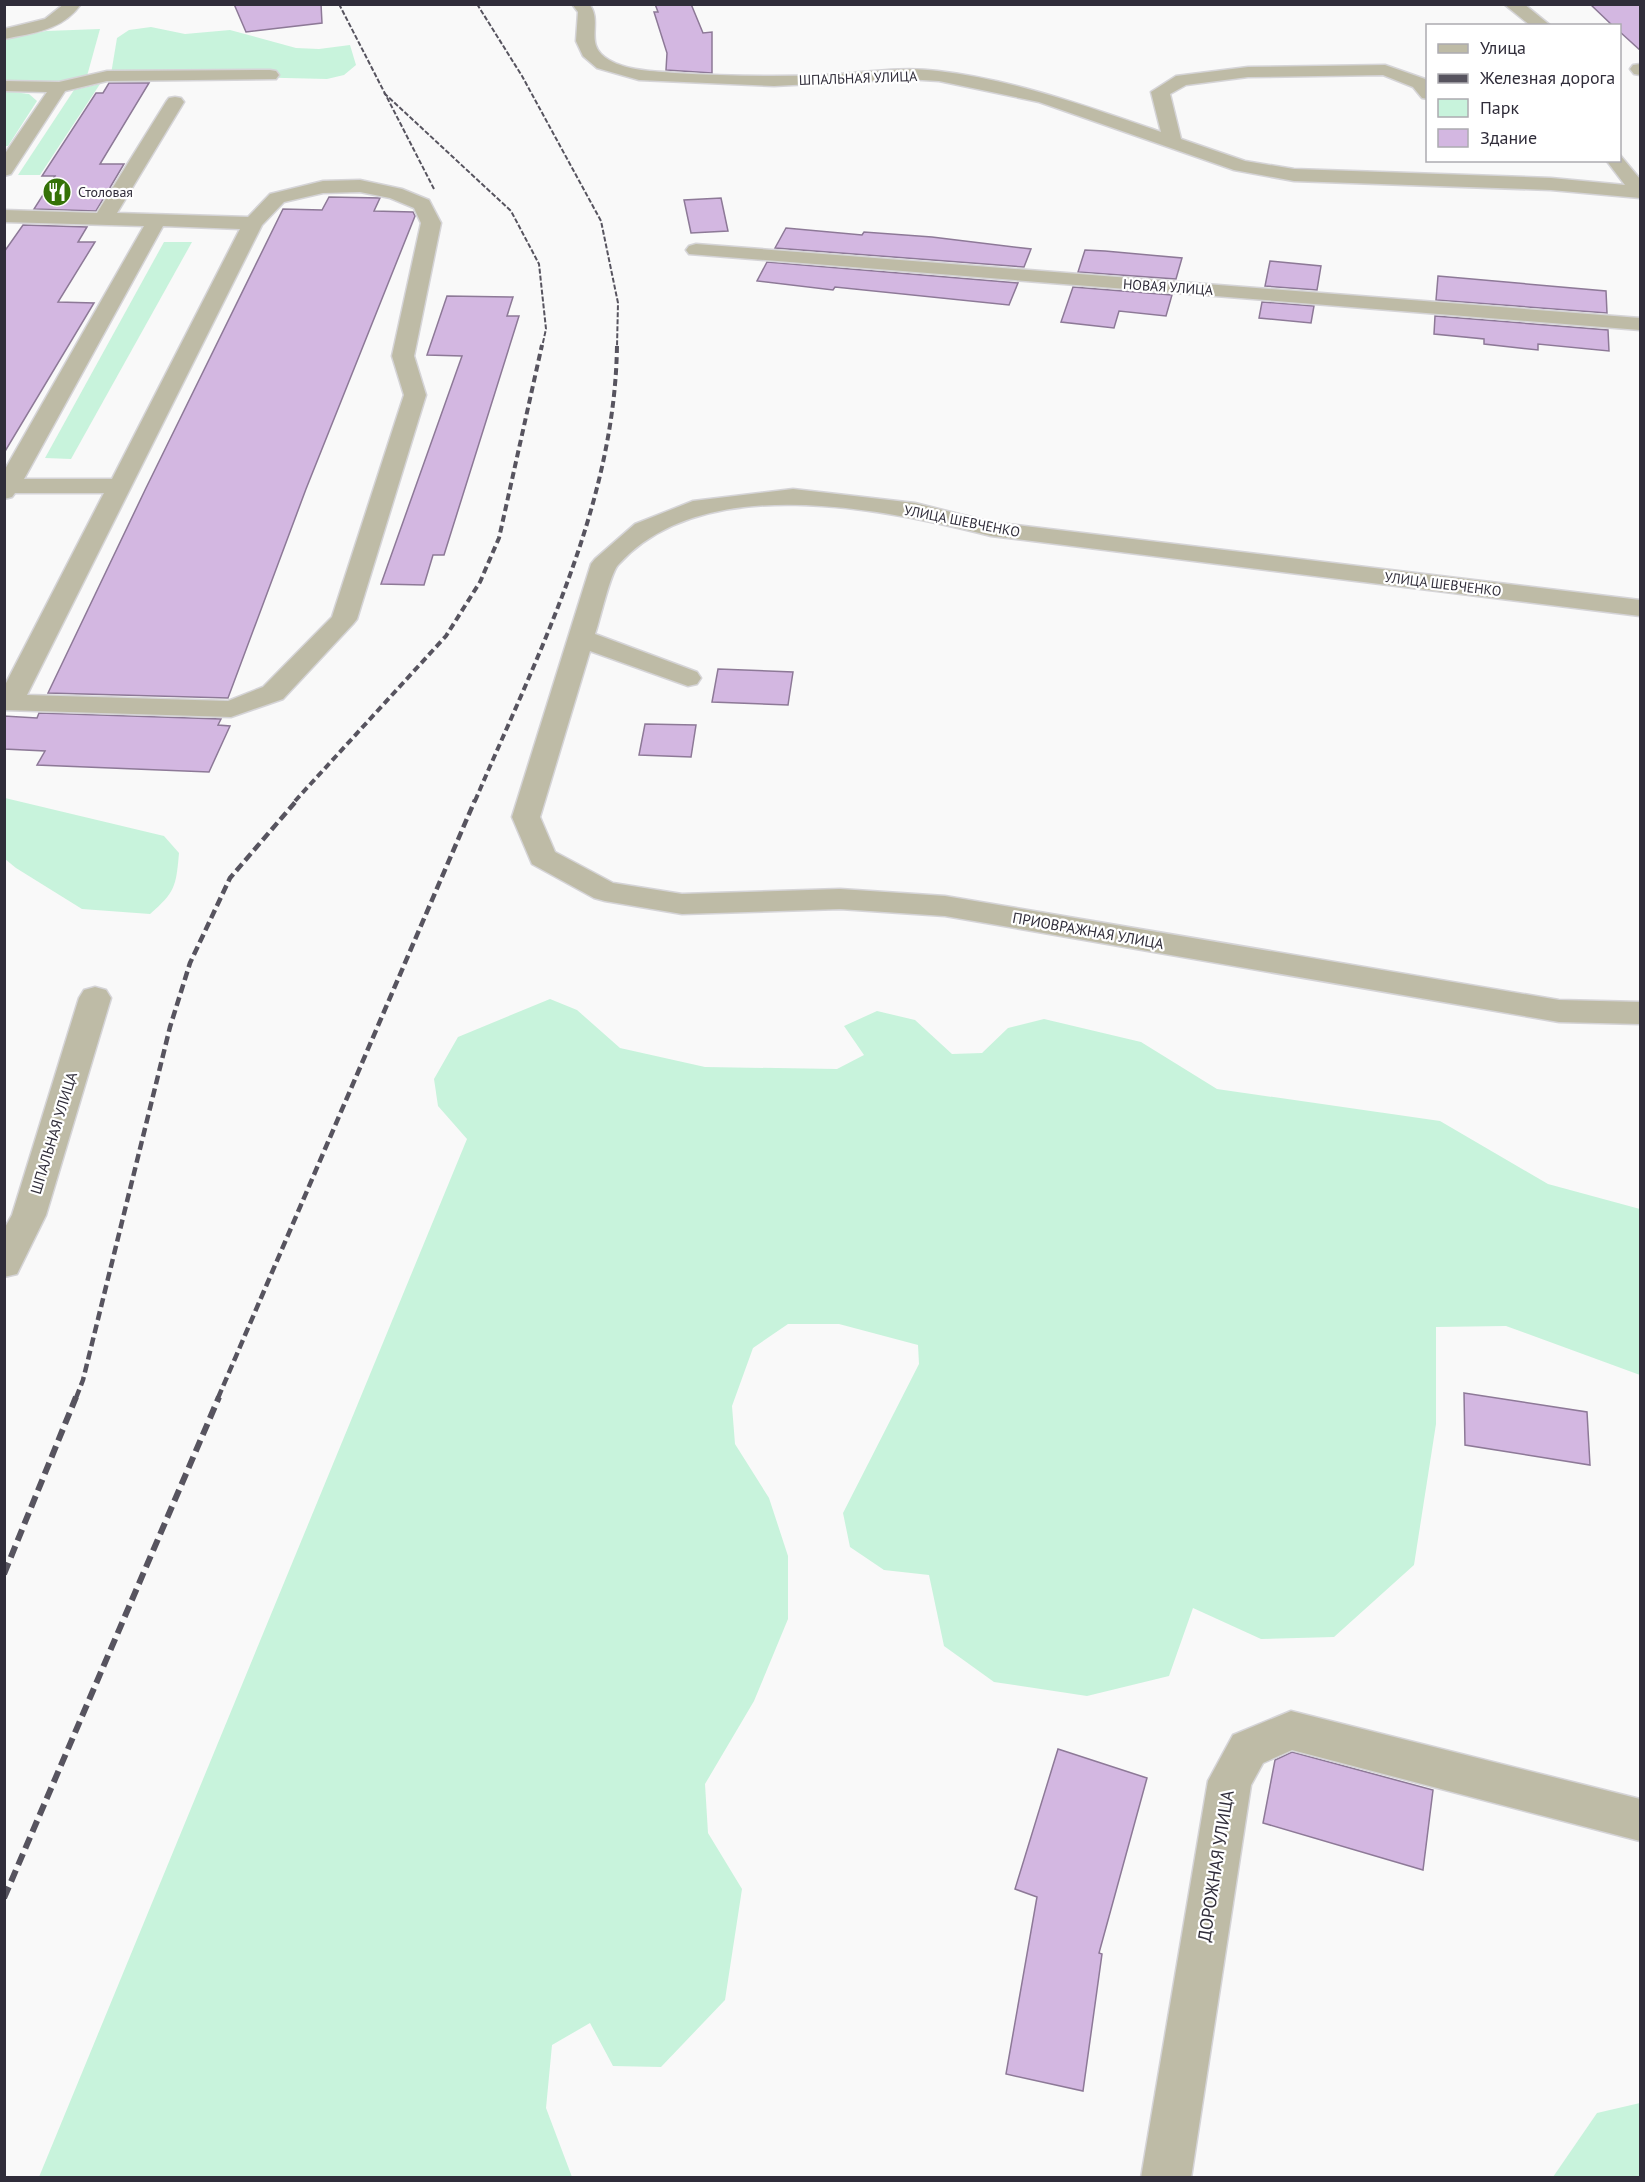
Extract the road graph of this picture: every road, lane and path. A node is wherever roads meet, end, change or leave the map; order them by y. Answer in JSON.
{"nodes":[{"id":1,"x":72,"y":4,"type":"edge"},
{"id":2,"x":580,"y":4,"type":"edge"},
{"id":3,"x":1512,"y":4,"type":"edge"},
{"id":4,"x":1540,"y":24,"type":"edge"},
{"id":5,"x":4,"y":34,"type":"edge"},
{"id":6,"x":270,"y":75,"type":"dead end"},
{"id":7,"x":4,"y":86,"type":"edge"},
{"id":8,"x":59,"y":87,"type":"junction"},
{"id":9,"x":1426,"y":92,"type":"edge"},
{"id":10,"x":175,"y":102,"type":"dead end"},
{"id":11,"x":1173,"y":143,"type":"junction"},
{"id":12,"x":1618,"y":162,"type":"edge"},
{"id":13,"x":1491,"y":164,"type":"dead end"},
{"id":14,"x":4,"y":170,"type":"edge"},
{"id":15,"x":1551,"y":184,"type":"junction"},
{"id":16,"x":1641,"y":191,"type":"edge"},
{"id":17,"x":4,"y":216,"type":"edge"},
{"id":18,"x":104,"y":218,"type":"junction"},
{"id":19,"x":157,"y":220,"type":"junction"},
{"id":20,"x":253,"y":223,"type":"junction"},
{"id":21,"x":696,"y":250,"type":"dead end"},
{"id":22,"x":1641,"y":324,"type":"edge"},
{"id":23,"x":119,"y":486,"type":"junction"},
{"id":24,"x":6,"y":489,"type":"edge"},
{"id":25,"x":1641,"y":608,"type":"edge"},
{"id":26,"x":581,"y":638,"type":"junction"},
{"id":27,"x":688,"y":678,"type":"dead end"},
{"id":28,"x":7,"y":702,"type":"edge"},
{"id":29,"x":542,"y":856,"type":"joint"},
{"id":30,"x":94,"y":998,"type":"dead end"},
{"id":31,"x":1641,"y":1013,"type":"edge"},
{"id":32,"x":4,"y":1264,"type":"edge"},
{"id":33,"x":1641,"y":1820,"type":"edge"},
{"id":34,"x":1166,"y":2178,"type":"edge"}],
"edges":[{"from":1,"to":5,"type":"street"},
{"from":2,"to":11,"type":"street","name":"ШПАЛЬНАЯ УЛИЦА"},
{"from":3,"to":4,"type":"street"},
{"from":6,"to":8,"type":"street"},
{"from":7,"to":8,"type":"street"},
{"from":8,"to":14,"type":"street"},
{"from":9,"to":11,"type":"street"},
{"from":10,"to":18,"type":"street"},
{"from":11,"to":15,"type":"street","name":"ШПАЛЬНАЯ УЛИЦА"},
{"from":12,"to":16,"type":"street"},
{"from":13,"to":15,"type":"street"},
{"from":15,"to":16,"type":"street"},
{"from":17,"to":18,"type":"street"},
{"from":18,"to":19,"type":"street"},
{"from":19,"to":20,"type":"street"},
{"from":19,"to":24,"type":"street"},
{"from":20,"to":23,"type":"street"},
{"from":20,"to":28,"type":"street"},
{"from":21,"to":22,"type":"street","name":"НОВАЯ УЛИЦА"},
{"from":23,"to":24,"type":"street"},
{"from":23,"to":28,"type":"street"},
{"from":25,"to":26,"type":"street","name":"УЛИЦА ШЕВЧЕНКО"},
{"from":26,"to":27,"type":"street"},
{"from":26,"to":29,"type":"street","name":"УЛИЦА ШЕВЧЕНКО"},
{"from":29,"to":31,"type":"street","name":"ПРИОВРАЖНАЯ УЛИЦА"},
{"from":30,"to":32,"type":"street","name":"ШПАЛЬНАЯ УЛИЦА"},
{"from":33,"to":34,"type":"street","name":"ДОРОЖНАЯ УЛИЦА"}]}
